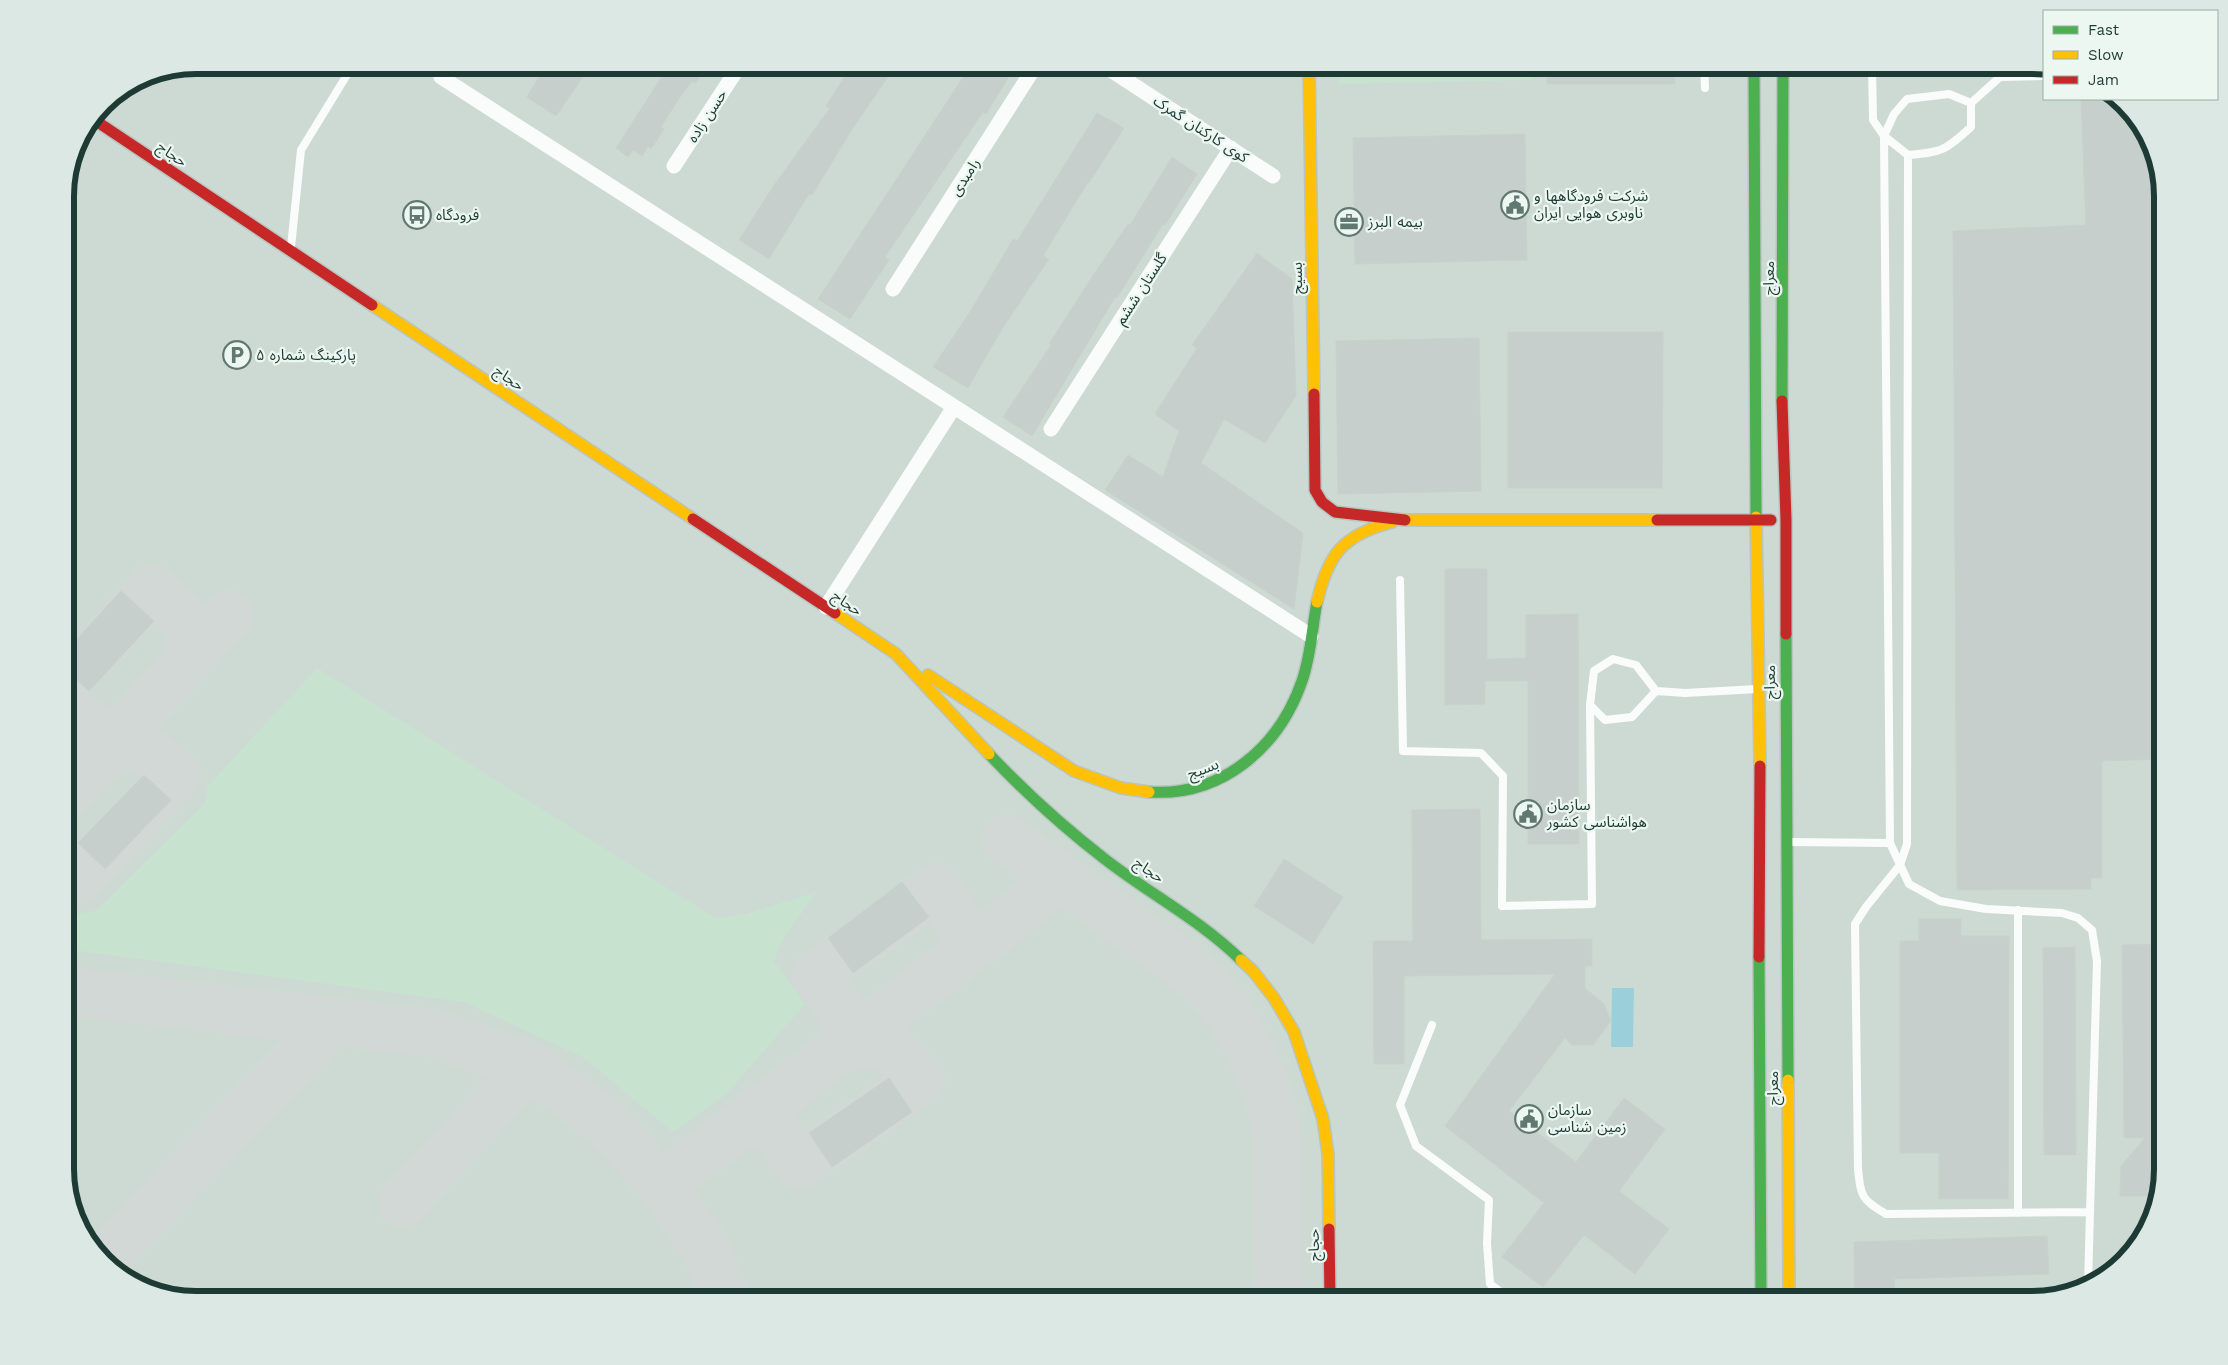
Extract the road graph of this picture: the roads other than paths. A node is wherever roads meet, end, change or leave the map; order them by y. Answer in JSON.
{"nodes":[{"id":1,"x":347,"y":74,"type":"edge"},
{"id":2,"x":734,"y":74,"type":"edge"},
{"id":3,"x":1030,"y":74,"type":"edge"},
{"id":4,"x":1117,"y":74,"type":"edge"},
{"id":5,"x":1309,"y":74,"type":"edge"},
{"id":6,"x":1704,"y":74,"type":"edge"},
{"id":7,"x":1754,"y":74,"type":"edge"},
{"id":8,"x":1783,"y":74,"type":"edge"},
{"id":9,"x":1872,"y":74,"type":"edge"},
{"id":10,"x":2043,"y":76,"type":"edge"},
{"id":11,"x":441,"y":77,"type":"dead end"},
{"id":12,"x":2000,"y":77,"type":"joint"},
{"id":13,"x":1704,"y":88,"type":"dead end"},
{"id":14,"x":1972,"y":103,"type":"junction"},
{"id":15,"x":98,"y":122,"type":"edge"},
{"id":16,"x":1884,"y":136,"type":"junction"},
{"id":17,"x":1231,"y":148,"type":"junction"},
{"id":18,"x":1908,"y":155,"type":"junction"},
{"id":19,"x":674,"y":166,"type":"dead end"},
{"id":20,"x":1273,"y":176,"type":"dead end"},
{"id":21,"x":291,"y":251,"type":"junction"},
{"id":22,"x":894,"y":289,"type":"dead end"},
{"id":23,"x":954,"y":407,"type":"junction"},
{"id":24,"x":1051,"y":429,"type":"dead end"},
{"id":25,"x":1402,"y":520,"type":"junction"},
{"id":26,"x":1786,"y":520,"type":"junction"},
{"id":27,"x":1757,"y":521,"type":"junction"},
{"id":28,"x":1400,"y":580,"type":"dead end"},
{"id":29,"x":826,"y":607,"type":"junction"},
{"id":30,"x":1311,"y":636,"type":"junction"},
{"id":31,"x":896,"y":654,"type":"junction"},
{"id":32,"x":1759,"y":689,"type":"junction"},
{"id":33,"x":1656,"y":692,"type":"junction"},
{"id":34,"x":1590,"y":705,"type":"junction"},
{"id":35,"x":1773,"y":842,"type":"junction"},
{"id":36,"x":1890,"y":843,"type":"junction"},
{"id":37,"x":1900,"y":865,"type":"junction"},
{"id":38,"x":2018,"y":910,"type":"junction"},
{"id":39,"x":1432,"y":1025,"type":"dead end"},
{"id":40,"x":2090,"y":1212,"type":"junction"},
{"id":41,"x":2018,"y":1213,"type":"junction"},
{"id":42,"x":2088,"y":1277,"type":"edge"},
{"id":43,"x":1330,"y":1291,"type":"edge"},
{"id":44,"x":1499,"y":1291,"type":"edge"},
{"id":45,"x":1761,"y":1291,"type":"edge"},
{"id":46,"x":1789,"y":1291,"type":"edge"}],
"edges":[{"from":1,"to":21,"type":"lane"},
{"from":2,"to":19,"type":"street","name":"حسن زاده"},
{"from":3,"to":22,"type":"street","name":"رامبدی"},
{"from":4,"to":17,"type":"street","name":"کوی کارکنان گمرک"},
{"from":5,"to":25,"type":"main road","name":"بسیج"},
{"from":6,"to":13,"type":"lane"},
{"from":7,"to":27,"type":"main road","name":"معراج"},
{"from":8,"to":26,"type":"main road","name":"معراج"},
{"from":9,"to":16,"type":"lane"},
{"from":10,"to":12,"type":"lane"},
{"from":11,"to":23,"type":"street"},
{"from":12,"to":14,"type":"lane"},
{"from":14,"to":16,"type":"lane"},
{"from":14,"to":18,"type":"lane"},
{"from":15,"to":21,"type":"main road","name":"حجاج"},
{"from":16,"to":18,"type":"lane"},
{"from":16,"to":36,"type":"lane"},
{"from":17,"to":20,"type":"street","name":"کوی کارکنان گمرک"},
{"from":17,"to":24,"type":"street","name":"گلستان ششم"},
{"from":18,"to":37,"type":"lane"},
{"from":21,"to":29,"type":"main road","name":"حجاج"},
{"from":23,"to":29,"type":"street"},
{"from":23,"to":30,"type":"street"},
{"from":25,"to":27,"type":"main road"},
{"from":25,"to":30,"type":"main road","name":"بسیج"},
{"from":26,"to":27,"type":"main road"},
{"from":26,"to":35,"type":"main road","name":"معراج"},
{"from":27,"to":32,"type":"main road","name":"معراج"},
{"from":28,"to":34,"type":"lane"},
{"from":29,"to":31,"type":"main road","name":"حجاج"},
{"from":30,"to":31,"type":"main road","name":"بسیج"},
{"from":31,"to":43,"type":"main road","name":"حجاج"},
{"from":32,"to":33,"type":"lane"},
{"from":32,"to":35,"type":"main road","name":"معراج"},
{"from":33,"to":34,"type":"lane"},
{"from":33,"to":34,"type":"lane"},
{"from":35,"to":36,"type":"lane"},
{"from":35,"to":45,"type":"main road","name":"معراج"},
{"from":35,"to":46,"type":"main road","name":"معراج"},
{"from":36,"to":37,"type":"lane"},
{"from":37,"to":38,"type":"lane"},
{"from":37,"to":41,"type":"lane"},
{"from":38,"to":40,"type":"lane"},
{"from":38,"to":41,"type":"lane"},
{"from":39,"to":44,"type":"lane"},
{"from":40,"to":41,"type":"lane"},
{"from":40,"to":42,"type":"lane"}]}
